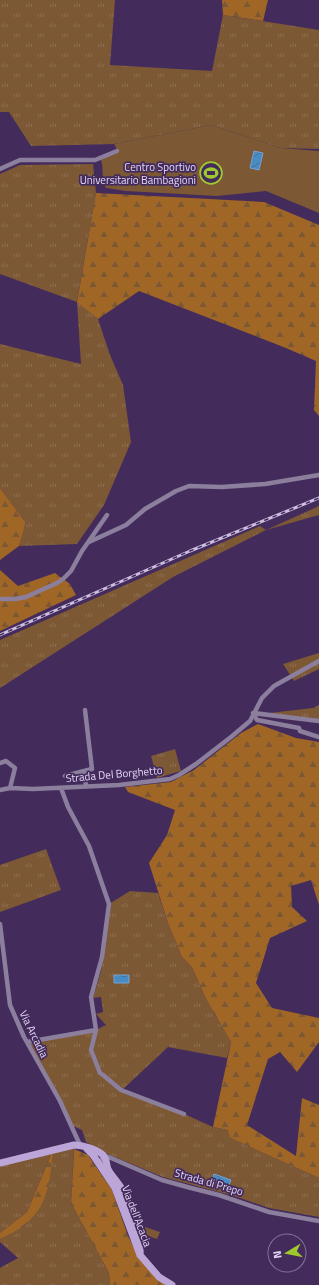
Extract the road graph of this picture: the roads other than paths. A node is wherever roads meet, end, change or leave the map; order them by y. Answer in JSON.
{"nodes":[{"id":1,"x":117,"y":151,"type":"dead end"},
{"id":2,"x":0,"y":169,"type":"edge"},
{"id":3,"x":319,"y":475,"type":"edge"},
{"id":4,"x":106,"y":515,"type":"dead end"},
{"id":5,"x":89,"y":542,"type":"junction"},
{"id":6,"x":0,"y":599,"type":"edge"},
{"id":7,"x":319,"y":661,"type":"edge"},
{"id":8,"x":85,"y":710,"type":"dead end"},
{"id":9,"x":253,"y":713,"type":"junction"},
{"id":10,"x":319,"y":721,"type":"edge"},
{"id":11,"x":319,"y":736,"type":"edge"},
{"id":12,"x":0,"y":763,"type":"edge"},
{"id":13,"x":84,"y":771,"type":"junction"},
{"id":14,"x":65,"y":776,"type":"dead end"},
{"id":15,"x":86,"y":786,"type":"junction"},
{"id":16,"x":10,"y":788,"type":"junction"},
{"id":17,"x":61,"y":788,"type":"junction"},
{"id":18,"x":0,"y":790,"type":"edge"},
{"id":19,"x":0,"y":924,"type":"edge"},
{"id":20,"x":96,"y":1030,"type":"junction"},
{"id":21,"x":27,"y":1042,"type":"junction"},
{"id":22,"x":184,"y":1114,"type":"dead end"},
{"id":23,"x":82,"y":1145,"type":"junction"},
{"id":24,"x":104,"y":1156,"type":"junction"},
{"id":25,"x":0,"y":1163,"type":"edge"},
{"id":26,"x":99,"y":1164,"type":"junction"},
{"id":27,"x":319,"y":1221,"type":"edge"},
{"id":28,"x":140,"y":1255,"type":"junction"},
{"id":29,"x":172,"y":1285,"type":"edge"}],
"edges":[{"from":1,"to":2,"type":"street"},
{"from":3,"to":5,"type":"street"},
{"from":4,"to":5,"type":"street"},
{"from":5,"to":6,"type":"street"},
{"from":7,"to":9,"type":"street","name":"Strada Del Borghetto"},
{"from":8,"to":13,"type":"street"},
{"from":9,"to":10,"type":"street"},
{"from":9,"to":11,"type":"street"},
{"from":9,"to":15,"type":"street","name":"Strada Del Borghetto"},
{"from":12,"to":16,"type":"street"},
{"from":13,"to":14,"type":"street"},
{"from":13,"to":15,"type":"street"},
{"from":15,"to":17,"type":"street","name":"Strada Del Borghetto"},
{"from":16,"to":17,"type":"street","name":"Strada Del Borghetto"},
{"from":16,"to":18,"type":"street","name":"Strada Del Borghetto"},
{"from":17,"to":20,"type":"street"},
{"from":19,"to":21,"type":"street","name":"Via Arcadia"},
{"from":20,"to":21,"type":"street"},
{"from":20,"to":22,"type":"street"},
{"from":21,"to":23,"type":"street","name":"Via Arcadia"},
{"from":23,"to":24,"type":"street"},
{"from":23,"to":25,"type":"street"},
{"from":23,"to":26,"type":"street","name":"Via dell'Acacia"},
{"from":24,"to":26,"type":"street"},
{"from":24,"to":27,"type":"street","name":"Strada di Prepo"},
{"from":24,"to":28,"type":"street","name":"Via dell'Acacia"},
{"from":26,"to":28,"type":"street","name":"Via dell'Acacia"},
{"from":28,"to":29,"type":"street","name":"Via dell'Acacia"}]}
